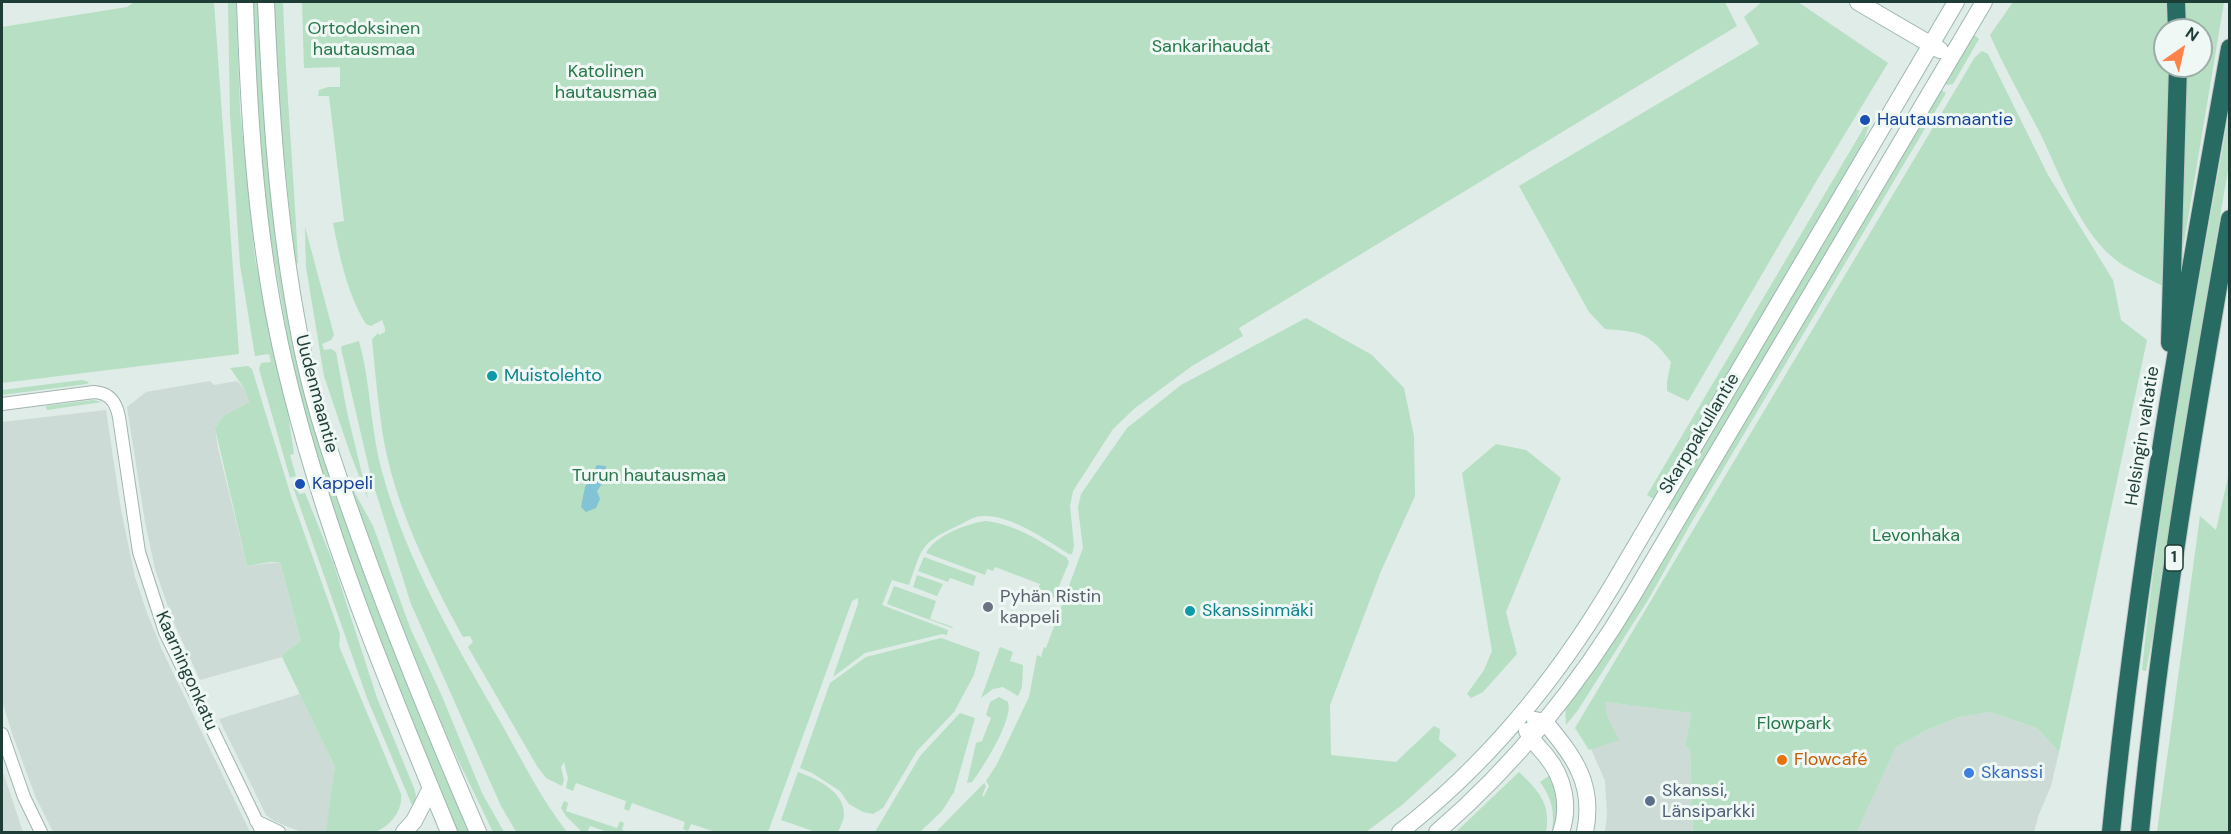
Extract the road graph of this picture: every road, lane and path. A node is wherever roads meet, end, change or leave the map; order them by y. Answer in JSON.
{"nodes":[{"id":1,"x":245,"y":2,"type":"edge"},
{"id":2,"x":266,"y":2,"type":"edge"},
{"id":3,"x":1858,"y":2,"type":"edge"},
{"id":4,"x":1956,"y":2,"type":"edge"},
{"id":5,"x":1984,"y":2,"type":"edge"},
{"id":6,"x":2176,"y":2,"type":"edge"},
{"id":7,"x":2177,"y":18,"type":"edge"},
{"id":8,"x":1930,"y":45,"type":"junction"},
{"id":9,"x":2229,"y":48,"type":"edge"},
{"id":10,"x":1951,"y":56,"type":"junction"},
{"id":11,"x":2178,"y":78,"type":"edge"},
{"id":12,"x":2229,"y":219,"type":"edge"},
{"id":13,"x":2229,"y":249,"type":"edge"},
{"id":14,"x":2218,"y":286,"type":"junction"},
{"id":15,"x":2169,"y":400,"type":"junction"},
{"id":16,"x":2,"y":404,"type":"edge"},
{"id":17,"x":1519,"y":717,"type":"junction"},
{"id":18,"x":1545,"y":722,"type":"junction"},
{"id":19,"x":2,"y":734,"type":"edge"},
{"id":20,"x":1530,"y":739,"type":"junction"},
{"id":21,"x":431,"y":788,"type":"junction"},
{"id":22,"x":259,"y":827,"type":"edge"},
{"id":23,"x":41,"y":832,"type":"edge"},
{"id":24,"x":279,"y":832,"type":"edge"},
{"id":25,"x":404,"y":832,"type":"edge"},
{"id":26,"x":449,"y":832,"type":"edge"},
{"id":27,"x":478,"y":832,"type":"edge"},
{"id":28,"x":1400,"y":832,"type":"edge"},
{"id":29,"x":1437,"y":832,"type":"edge"},
{"id":30,"x":1561,"y":832,"type":"edge"},
{"id":31,"x":1585,"y":832,"type":"edge"},
{"id":32,"x":2111,"y":832,"type":"edge"},
{"id":33,"x":2140,"y":832,"type":"edge"}],
"edges":[{"from":1,"to":21,"type":"main road","name":"Uudenmaantie"},
{"from":2,"to":27,"type":"main road","name":"Uudenmaantie"},
{"from":3,"to":8,"type":"main road"},
{"from":4,"to":8,"type":"main road","name":"Skarppakullantie"},
{"from":5,"to":10,"type":"main road","name":"Skarppakullantie"},
{"from":6,"to":7,"type":"highway"},
{"from":8,"to":10,"type":"main road"},
{"from":8,"to":17,"type":"main road","name":"Skarppakullantie"},
{"from":9,"to":15,"type":"highway","name":"Helsingin valtatie","number":"1"},
{"from":10,"to":18,"type":"main road","name":"Skarppakullantie"},
{"from":11,"to":15,"type":"highway"},
{"from":12,"to":14,"type":"highway","number":"1"},
{"from":13,"to":14,"type":"highway"},
{"from":14,"to":33,"type":"highway","number":"1"},
{"from":15,"to":32,"type":"highway","name":"Helsingin valtatie","number":"1"},
{"from":16,"to":22,"type":"street","name":"Kaarningonkatu"},
{"from":17,"to":18,"type":"main road"},
{"from":17,"to":20,"type":"main road"},
{"from":17,"to":28,"type":"main road","name":"Skarppakullantie"},
{"from":18,"to":20,"type":"main road","name":"Skarppakullantie"},
{"from":18,"to":31,"type":"main road"},
{"from":19,"to":23,"type":"street"},
{"from":20,"to":29,"type":"main road","name":"Skarppakullantie"},
{"from":20,"to":30,"type":"main road"},
{"from":21,"to":25,"type":"main road"},
{"from":21,"to":26,"type":"main road","name":"Uudenmaantie"},
{"from":22,"to":24,"type":"street"}]}
